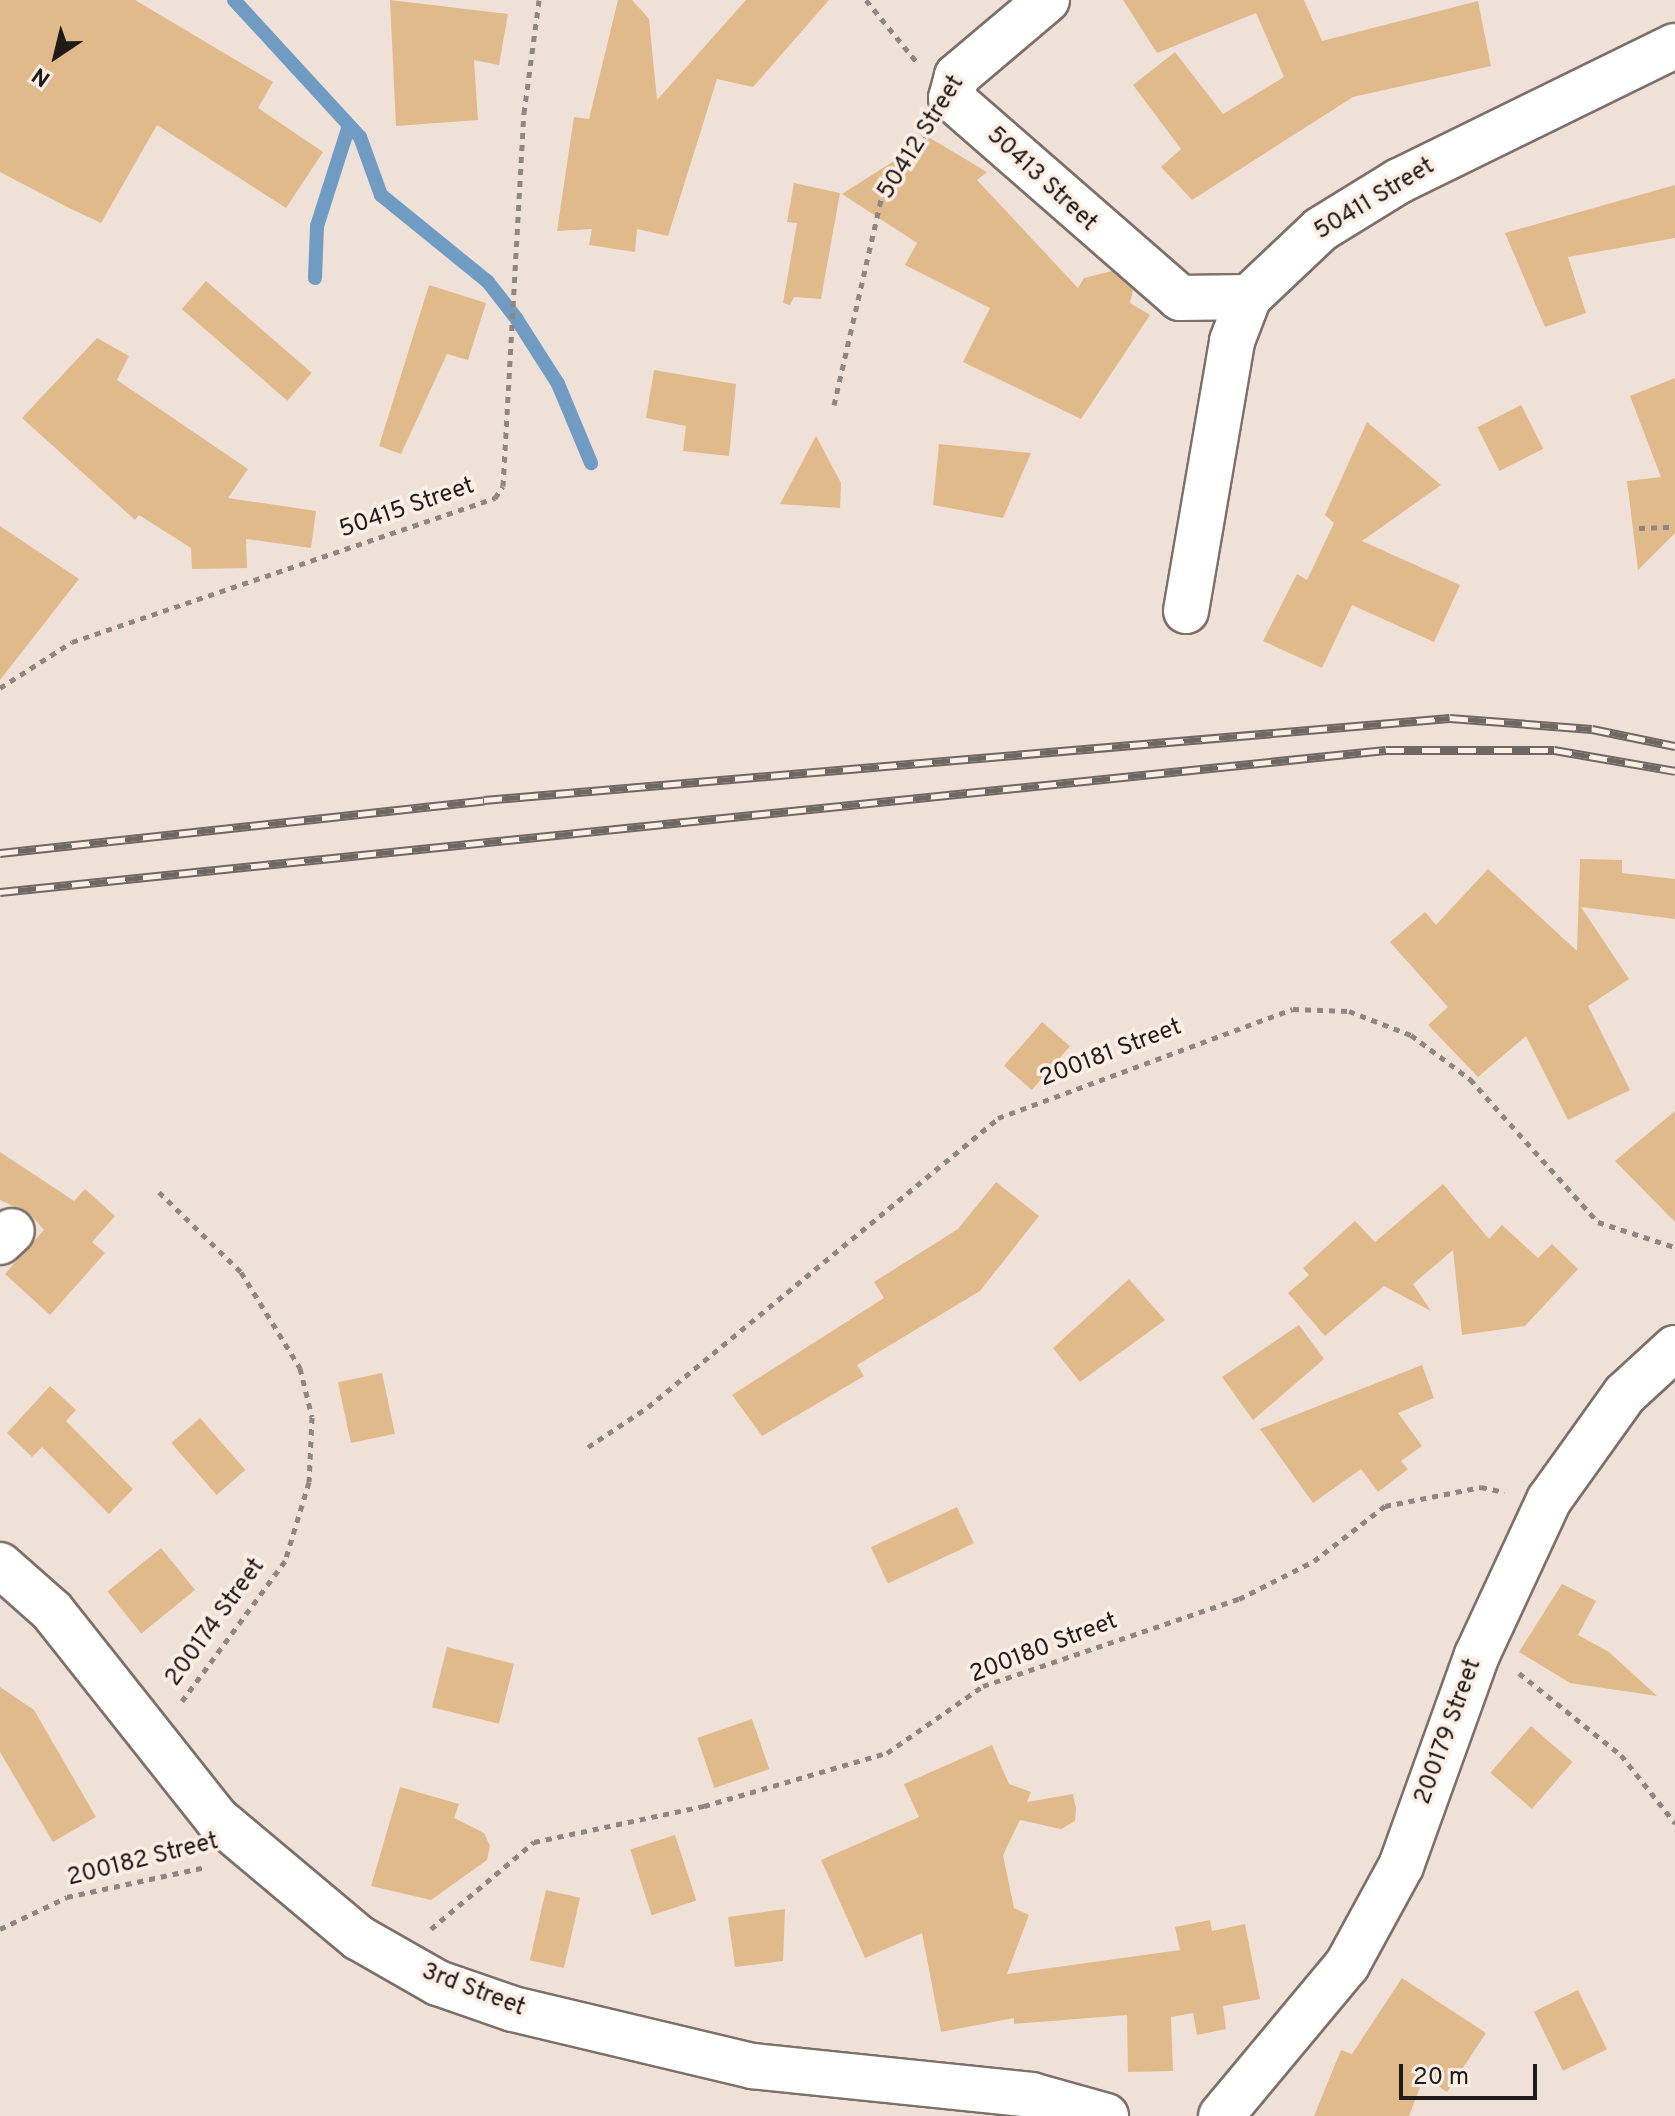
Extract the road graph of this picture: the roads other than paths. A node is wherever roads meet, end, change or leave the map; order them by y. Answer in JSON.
{"nodes":[{"id":1,"x":1047,"y":0,"type":"edge"},
{"id":2,"x":1675,"y":46,"type":"edge"},
{"id":3,"x":951,"y":98,"type":"joint"},
{"id":4,"x":1249,"y":297,"type":"junction"},
{"id":5,"x":1186,"y":611,"type":"dead end"},
{"id":6,"x":1675,"y":1348,"type":"edge"},
{"id":7,"x":0,"y":1565,"type":"edge"},
{"id":8,"x":1106,"y":2116,"type":"edge"},
{"id":9,"x":1221,"y":2116,"type":"edge"}],
"edges":[{"from":1,"to":3,"type":"street","name":"50412 Street"},
{"from":2,"to":4,"type":"street","name":"50411 Street"},
{"from":3,"to":4,"type":"street","name":"50413 Street"},
{"from":4,"to":5,"type":"street","name":"50411 Street"},
{"from":6,"to":9,"type":"street","name":"200179 Street"},
{"from":7,"to":8,"type":"street","name":"3rd Street"}]}
